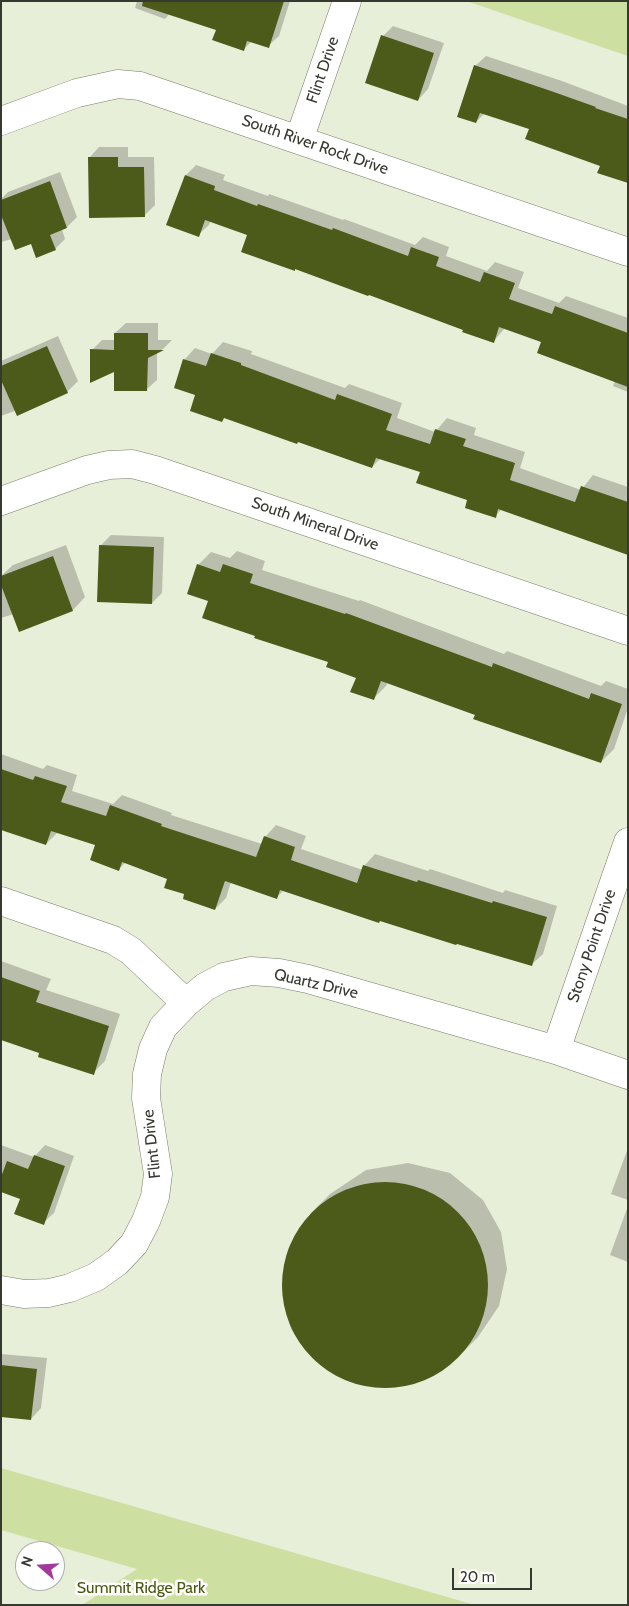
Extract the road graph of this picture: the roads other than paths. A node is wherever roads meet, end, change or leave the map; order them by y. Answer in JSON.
{"nodes":[{"id":1,"x":347,"y":1,"type":"edge"},
{"id":2,"x":1,"y":121,"type":"edge"},
{"id":3,"x":299,"y":140,"type":"junction"},
{"id":4,"x":628,"y":252,"type":"edge"},
{"id":5,"x":1,"y":501,"type":"edge"},
{"id":6,"x":628,"y":631,"type":"edge"},
{"id":7,"x":628,"y":842,"type":"edge"},
{"id":8,"x":1,"y":901,"type":"edge"},
{"id":9,"x":186,"y":1003,"type":"junction"},
{"id":10,"x":556,"y":1050,"type":"junction"},
{"id":11,"x":628,"y":1075,"type":"edge"},
{"id":12,"x":1,"y":1290,"type":"edge"}],
"edges":[{"from":1,"to":3,"type":"street","name":"Flint Drive"},
{"from":2,"to":3,"type":"street","name":"South River Rock Drive"},
{"from":3,"to":4,"type":"street","name":"South River Rock Drive"},
{"from":5,"to":6,"type":"street","name":"South Mineral Drive"},
{"from":7,"to":10,"type":"street","name":"Stony Point Drive"},
{"from":8,"to":9,"type":"street"},
{"from":9,"to":10,"type":"street","name":"Quartz Drive"},
{"from":9,"to":12,"type":"street","name":"Flint Drive"},
{"from":10,"to":11,"type":"street","name":"Quartz Drive"}]}
